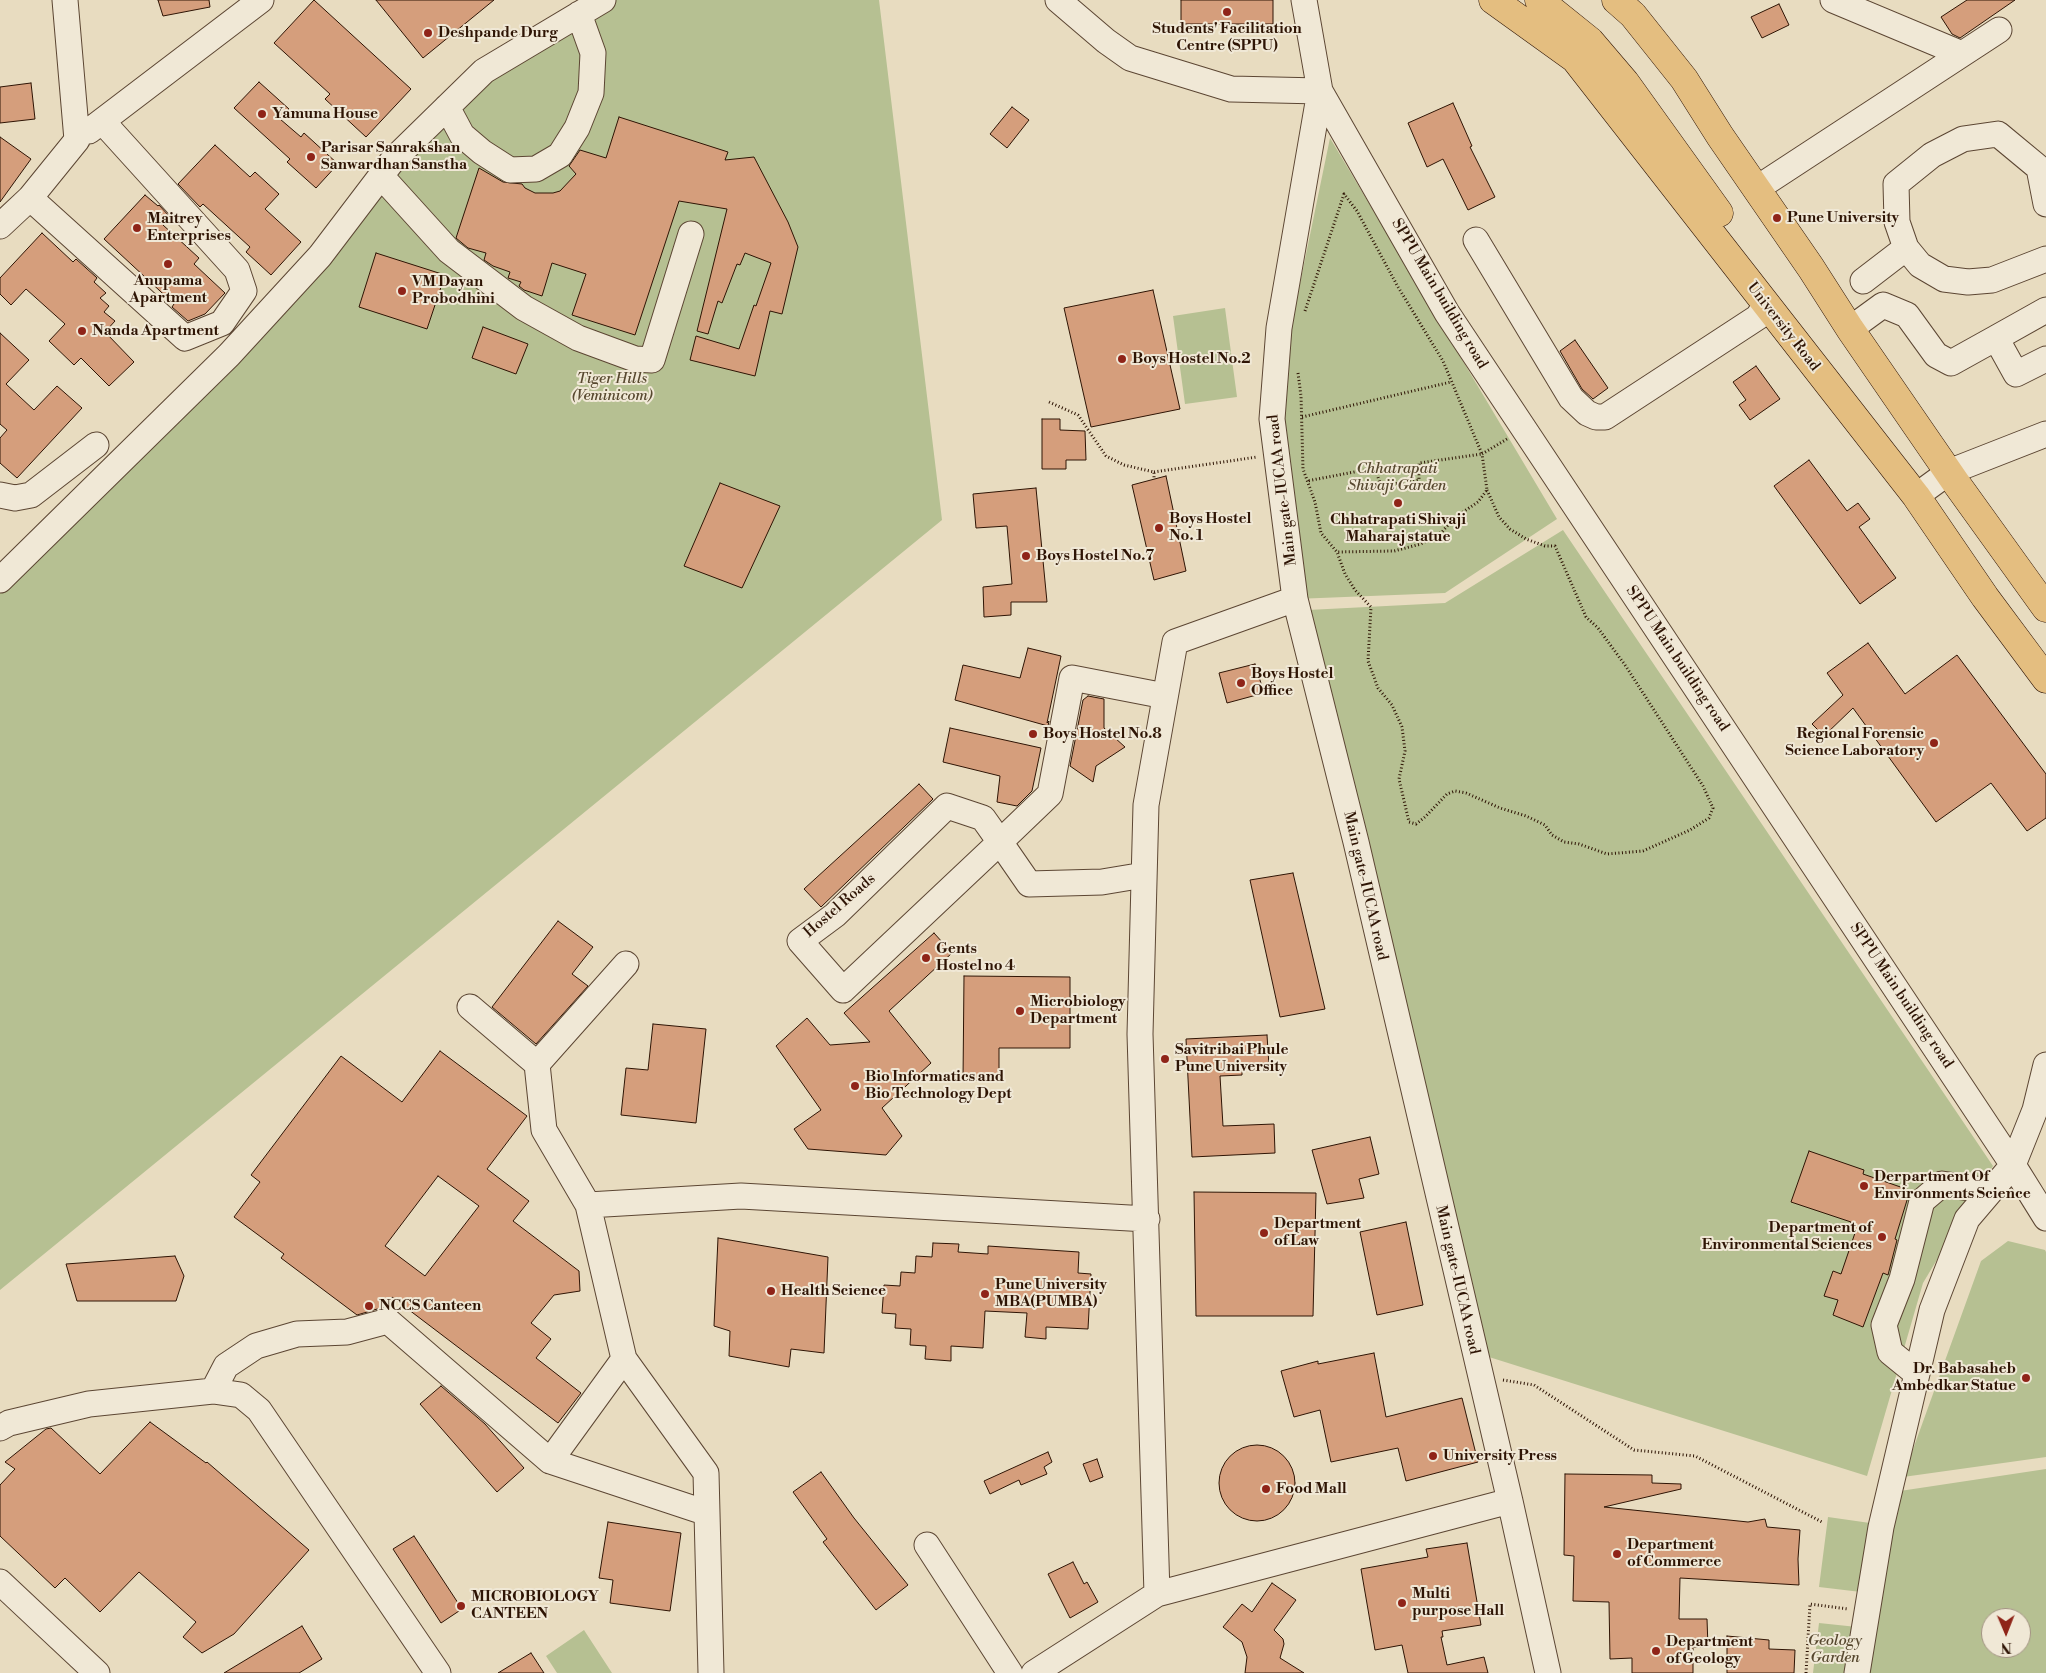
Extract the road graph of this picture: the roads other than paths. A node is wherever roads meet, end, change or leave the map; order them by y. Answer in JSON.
{"nodes":[{"id":1,"x":65,"y":0,"type":"edge"},
{"id":2,"x":261,"y":0,"type":"edge"},
{"id":3,"x":603,"y":0,"type":"edge"},
{"id":4,"x":1058,"y":0,"type":"edge"},
{"id":5,"x":1304,"y":0,"type":"edge"},
{"id":6,"x":1493,"y":0,"type":"edge"},
{"id":7,"x":1539,"y":0,"type":"edge"},
{"id":8,"x":1616,"y":0,"type":"edge"},
{"id":9,"x":1833,"y":0,"type":"edge"},
{"id":10,"x":579,"y":14,"type":"junction"},
{"id":11,"x":1999,"y":30,"type":"dead end"},
{"id":12,"x":1962,"y":54,"type":"junction"},
{"id":13,"x":1320,"y":92,"type":"junction"},
{"id":14,"x":447,"y":107,"type":"junction"},
{"id":15,"x":102,"y":121,"type":"junction"},
{"id":16,"x":77,"y":140,"type":"junction"},
{"id":17,"x":380,"y":176,"type":"junction"},
{"id":18,"x":1756,"y":189,"type":"junction"},
{"id":19,"x":30,"y":198,"type":"junction"},
{"id":20,"x":2046,"y":204,"type":"edge"},
{"id":21,"x":0,"y":226,"type":"edge"},
{"id":22,"x":691,"y":234,"type":"dead end"},
{"id":23,"x":1476,"y":240,"type":"dead end"},
{"id":24,"x":1906,"y":248,"type":"junction"},
{"id":25,"x":2046,"y":259,"type":"edge"},
{"id":26,"x":1863,"y":281,"type":"dead end"},
{"id":27,"x":1765,"y":305,"type":"junction"},
{"id":28,"x":2046,"y":310,"type":"edge"},
{"id":29,"x":1850,"y":329,"type":"junction"},
{"id":30,"x":1996,"y":338,"type":"junction"},
{"id":31,"x":2046,"y":359,"type":"edge"},
{"id":32,"x":2046,"y":434,"type":"edge"},
{"id":33,"x":96,"y":444,"type":"dead end"},
{"id":34,"x":1949,"y":472,"type":"junction"},
{"id":35,"x":1910,"y":489,"type":"junction"},
{"id":36,"x":0,"y":495,"type":"edge"},
{"id":37,"x":0,"y":580,"type":"edge"},
{"id":38,"x":1295,"y":598,"type":"junction"},
{"id":39,"x":2046,"y":608,"type":"edge"},
{"id":40,"x":2046,"y":679,"type":"edge"},
{"id":41,"x":1165,"y":696,"type":"junction"},
{"id":42,"x":1000,"y":842,"type":"junction"},
{"id":43,"x":1144,"y":875,"type":"junction"},
{"id":44,"x":626,"y":964,"type":"dead end"},
{"id":45,"x":470,"y":1007,"type":"dead end"},
{"id":46,"x":537,"y":1064,"type":"junction"},
{"id":47,"x":2046,"y":1065,"type":"edge"},
{"id":48,"x":2013,"y":1165,"type":"junction"},
{"id":49,"x":1990,"y":1191,"type":"junction"},
{"id":50,"x":588,"y":1205,"type":"junction"},
{"id":51,"x":2046,"y":1218,"type":"edge"},
{"id":52,"x":1147,"y":1219,"type":"junction"},
{"id":53,"x":624,"y":1359,"type":"junction"},
{"id":54,"x":1917,"y":1374,"type":"junction"},
{"id":55,"x":213,"y":1391,"type":"junction"},
{"id":56,"x":0,"y":1428,"type":"edge"},
{"id":57,"x":550,"y":1461,"type":"junction"},
{"id":58,"x":1510,"y":1501,"type":"junction"},
{"id":59,"x":707,"y":1513,"type":"junction"},
{"id":60,"x":927,"y":1545,"type":"dead end"},
{"id":61,"x":0,"y":1582,"type":"edge"},
{"id":62,"x":1157,"y":1594,"type":"junction"},
{"id":63,"x":1041,"y":1670,"type":"edge"},
{"id":64,"x":97,"y":1673,"type":"edge"},
{"id":65,"x":438,"y":1673,"type":"edge"},
{"id":66,"x":711,"y":1673,"type":"edge"},
{"id":67,"x":1010,"y":1673,"type":"edge"},
{"id":68,"x":1548,"y":1673,"type":"edge"},
{"id":69,"x":1857,"y":1673,"type":"edge"}],
"edges":[{"from":1,"to":16,"type":"street"},
{"from":2,"to":15,"type":"street"},
{"from":3,"to":10,"type":"street"},
{"from":4,"to":13,"type":"street"},
{"from":5,"to":13,"type":"street"},
{"from":6,"to":27,"type":"main road","name":"University Road"},
{"from":7,"to":35,"type":"main road"},
{"from":8,"to":18,"type":"main road"},
{"from":9,"to":12,"type":"street"},
{"from":10,"to":14,"type":"street"},
{"from":10,"to":14,"type":"street"},
{"from":11,"to":12,"type":"street"},
{"from":12,"to":18,"type":"street"},
{"from":13,"to":38,"type":"street","name":"Main gate-IUCAA road"},
{"from":13,"to":48,"type":"street","name":"SPPU Main building road"},
{"from":14,"to":17,"type":"street"},
{"from":15,"to":16,"type":"street"},
{"from":15,"to":19,"type":"street"},
{"from":16,"to":19,"type":"street"},
{"from":17,"to":22,"type":"street"},
{"from":17,"to":37,"type":"street"},
{"from":18,"to":29,"type":"main road"},
{"from":19,"to":21,"type":"street"},
{"from":20,"to":24,"type":"street"},
{"from":23,"to":27,"type":"street"},
{"from":24,"to":25,"type":"street"},
{"from":24,"to":26,"type":"street"},
{"from":27,"to":35,"type":"main road","name":"University Road"},
{"from":28,"to":30,"type":"street"},
{"from":29,"to":30,"type":"street"},
{"from":29,"to":34,"type":"main road"},
{"from":30,"to":31,"type":"street"},
{"from":32,"to":34,"type":"street"},
{"from":33,"to":36,"type":"street"},
{"from":34,"to":35,"type":"street"},
{"from":34,"to":39,"type":"main road"},
{"from":35,"to":40,"type":"main road","name":"University Road"},
{"from":38,"to":41,"type":"street"},
{"from":38,"to":58,"type":"street","name":"Main gate-IUCAA road"},
{"from":41,"to":42,"type":"street","name":"Hostel Roads"},
{"from":41,"to":43,"type":"street"},
{"from":42,"to":42,"type":"street","name":"Hostel Roads"},
{"from":42,"to":43,"type":"street"},
{"from":43,"to":52,"type":"street"},
{"from":44,"to":46,"type":"street"},
{"from":45,"to":46,"type":"street"},
{"from":46,"to":50,"type":"street"},
{"from":47,"to":48,"type":"street"},
{"from":48,"to":49,"type":"street"},
{"from":48,"to":51,"type":"street","name":"SPPU Main building road"},
{"from":49,"to":54,"type":"street"},
{"from":49,"to":54,"type":"street"},
{"from":50,"to":52,"type":"street"},
{"from":50,"to":53,"type":"street"},
{"from":52,"to":62,"type":"street"},
{"from":53,"to":57,"type":"street"},
{"from":53,"to":59,"type":"street"},
{"from":54,"to":69,"type":"street"},
{"from":55,"to":56,"type":"street"},
{"from":55,"to":57,"type":"street"},
{"from":55,"to":65,"type":"street"},
{"from":57,"to":59,"type":"street"},
{"from":58,"to":62,"type":"street"},
{"from":58,"to":68,"type":"street","name":"Main gate-IUCAA road"},
{"from":59,"to":66,"type":"street"},
{"from":60,"to":67,"type":"street"},
{"from":61,"to":64,"type":"street"},
{"from":62,"to":63,"type":"street"}]}
